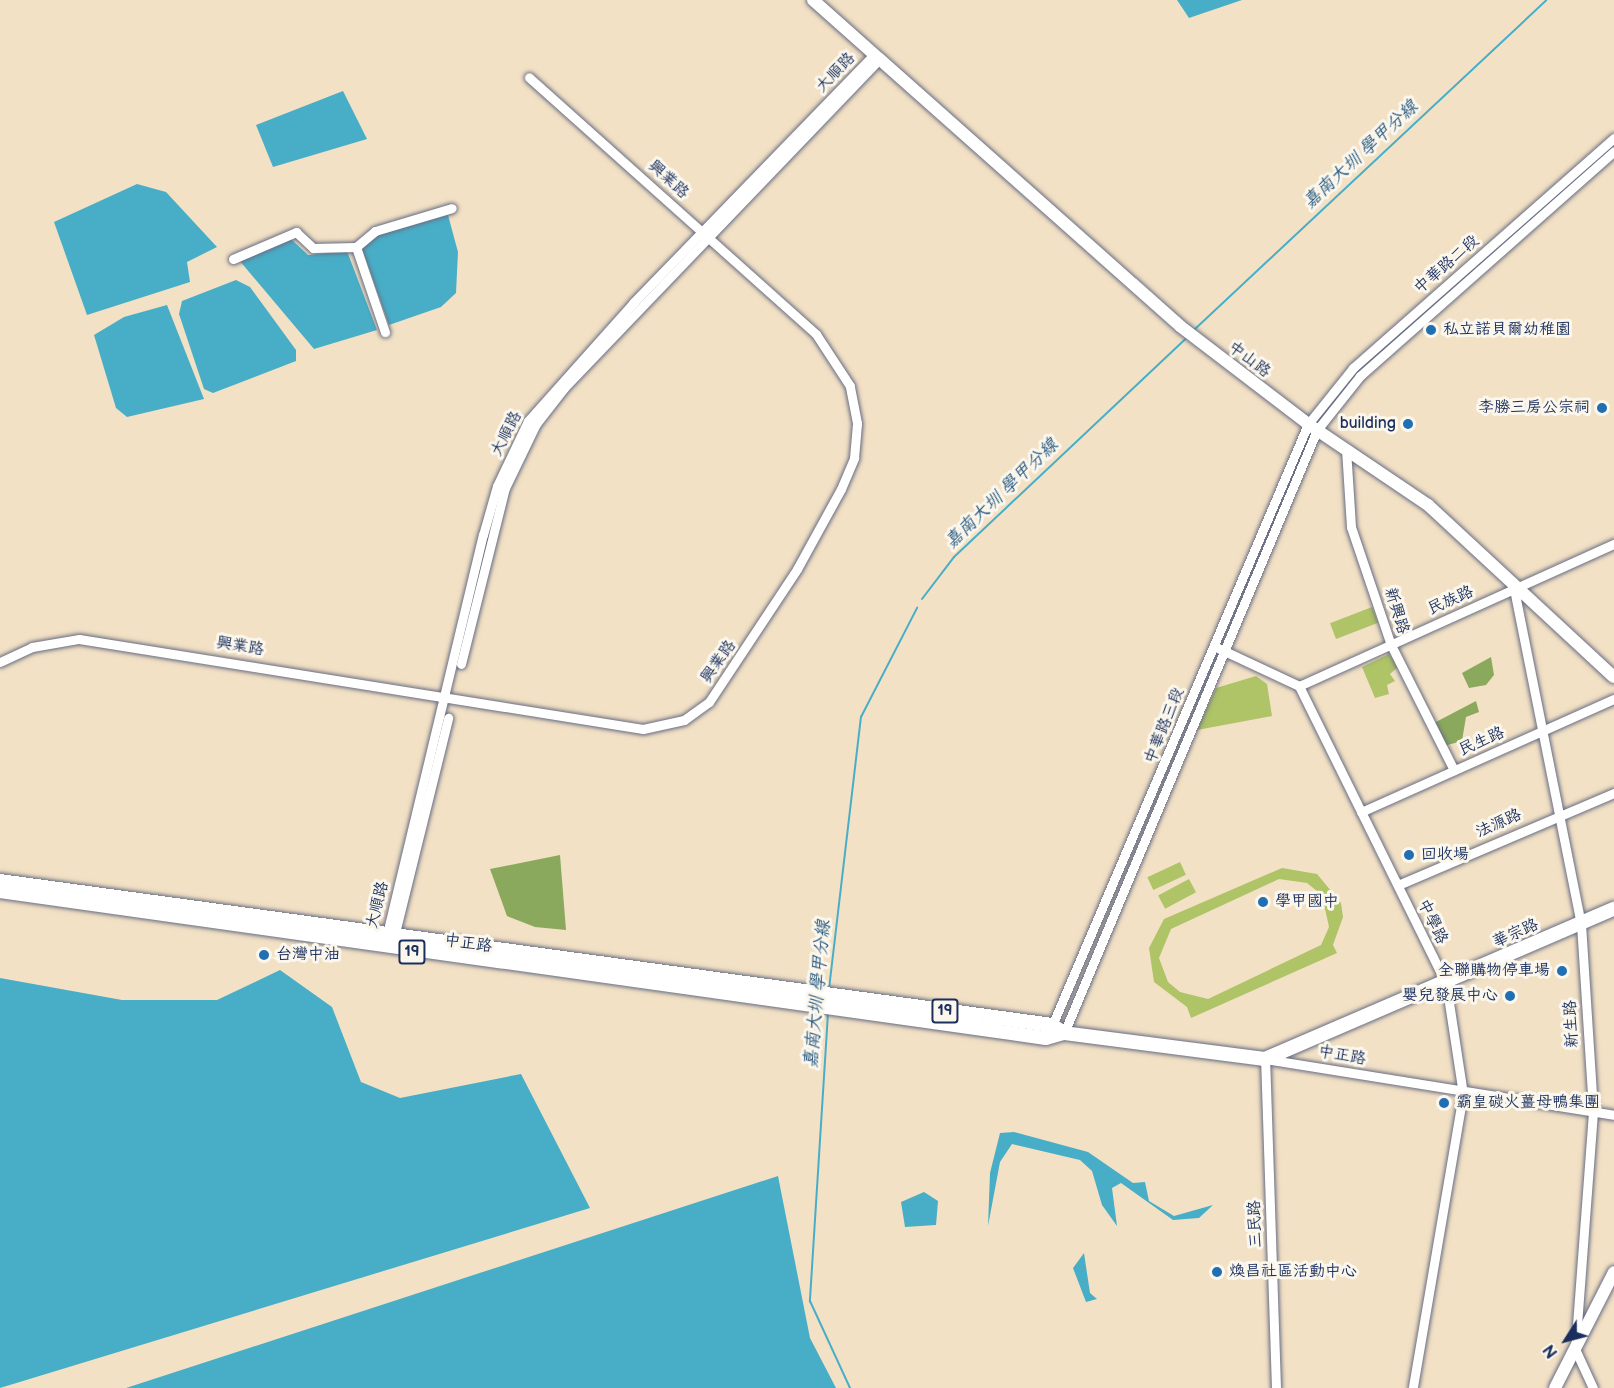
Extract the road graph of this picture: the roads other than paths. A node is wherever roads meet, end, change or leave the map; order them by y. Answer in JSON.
{"nodes":[{"id":1,"x":813,"y":0,"type":"edge"},
{"id":2,"x":877,"y":57,"type":"junction"},
{"id":3,"x":529,"y":77,"type":"dead end"},
{"id":4,"x":1613,"y":145,"type":"edge"},
{"id":5,"x":452,"y":208,"type":"dead end"},
{"id":6,"x":707,"y":235,"type":"junction"},
{"id":7,"x":356,"y":247,"type":"junction"},
{"id":8,"x":233,"y":259,"type":"dead end"},
{"id":9,"x":385,"y":333,"type":"dead end"},
{"id":10,"x":1313,"y":427,"type":"junction"},
{"id":11,"x":1346,"y":449,"type":"junction"},
{"id":12,"x":1614,"y":544,"type":"edge"},
{"id":13,"x":1514,"y":589,"type":"junction"},
{"id":14,"x":1391,"y":645,"type":"junction"},
{"id":15,"x":1219,"y":648,"type":"junction"},
{"id":16,"x":0,"y":662,"type":"edge"},
{"id":17,"x":1614,"y":677,"type":"edge"},
{"id":18,"x":1299,"y":686,"type":"junction"},
{"id":19,"x":450,"y":695,"type":"junction"},
{"id":20,"x":1614,"y":699,"type":"edge"},
{"id":21,"x":1543,"y":731,"type":"junction"},
{"id":22,"x":1454,"y":770,"type":"junction"},
{"id":23,"x":1614,"y":793,"type":"edge"},
{"id":24,"x":1361,"y":812,"type":"junction"},
{"id":25,"x":1559,"y":813,"type":"junction"},
{"id":26,"x":0,"y":881,"type":"edge"},
{"id":27,"x":1398,"y":885,"type":"junction"},
{"id":28,"x":0,"y":891,"type":"edge"},
{"id":29,"x":1614,"y":909,"type":"edge"},
{"id":30,"x":1581,"y":924,"type":"junction"},
{"id":31,"x":280,"y":925,"type":"junction"},
{"id":32,"x":389,"y":941,"type":"junction"},
{"id":33,"x":1446,"y":983,"type":"junction"},
{"id":34,"x":830,"y":1001,"type":"junction"},
{"id":35,"x":1058,"y":1029,"type":"junction"},
{"id":36,"x":1265,"y":1059,"type":"junction"},
{"id":37,"x":1463,"y":1094,"type":"junction"},
{"id":38,"x":1593,"y":1112,"type":"junction"},
{"id":39,"x":1614,"y":1115,"type":"edge"},
{"id":40,"x":1614,"y":1272,"type":"edge"},
{"id":41,"x":1575,"y":1349,"type":"junction"},
{"id":42,"x":1276,"y":1388,"type":"edge"},
{"id":43,"x":1413,"y":1388,"type":"edge"},
{"id":44,"x":1555,"y":1388,"type":"edge"},
{"id":45,"x":1593,"y":1388,"type":"edge"}],
"edges":[{"from":1,"to":2,"type":"main road","name":"中山路"},
{"from":2,"to":6,"type":"street","name":"大順路"},
{"from":2,"to":10,"type":"main road","name":"中山路"},
{"from":3,"to":6,"type":"street","name":"興業路"},
{"from":4,"to":10,"type":"street","name":"中華路二段"},
{"from":5,"to":7,"type":"street"},
{"from":6,"to":19,"type":"street","name":"大順路"},
{"from":6,"to":19,"type":"street","name":"興業路"},
{"from":7,"to":8,"type":"street"},
{"from":7,"to":9,"type":"street"},
{"from":10,"to":11,"type":"main road","name":"中山路"},
{"from":10,"to":15,"type":"street","name":"中華路三段"},
{"from":11,"to":13,"type":"main road","name":"中山路"},
{"from":11,"to":14,"type":"street","name":"新興路"},
{"from":12,"to":13,"type":"street","name":"民族路"},
{"from":13,"to":14,"type":"street","name":"民族路"},
{"from":13,"to":17,"type":"main road","name":"中山路"},
{"from":13,"to":21,"type":"street","name":"新生路"},
{"from":14,"to":18,"type":"street","name":"民族路"},
{"from":14,"to":22,"type":"street","name":"新興路"},
{"from":15,"to":18,"type":"street"},
{"from":15,"to":35,"type":"street","name":"中華路三段"},
{"from":15,"to":35,"type":"street","name":"中華路三段"},
{"from":16,"to":19,"type":"street","name":"興業路"},
{"from":18,"to":24,"type":"street","name":"中學路"},
{"from":19,"to":32,"type":"street","name":"大順路"},
{"from":20,"to":21,"type":"street","name":"民生路"},
{"from":21,"to":22,"type":"street","name":"民生路"},
{"from":21,"to":25,"type":"street","name":"新生路"},
{"from":22,"to":24,"type":"street","name":"民生路"},
{"from":23,"to":25,"type":"street","name":"法源路"},
{"from":24,"to":27,"type":"street","name":"中學路"},
{"from":25,"to":27,"type":"street","name":"法源路"},
{"from":25,"to":30,"type":"street","name":"新生路"},
{"from":26,"to":31,"type":"main road","name":"中正路","number":"19"},
{"from":27,"to":33,"type":"street","name":"中學路"},
{"from":28,"to":31,"type":"main road","name":"中正路","number":"19"},
{"from":29,"to":30,"type":"main road","name":"華宗路"},
{"from":30,"to":33,"type":"main road","name":"華宗路"},
{"from":30,"to":38,"type":"street","name":"新生路"},
{"from":31,"to":32,"type":"main road","name":"中正路","number":"19"},
{"from":32,"to":34,"type":"main road","name":"中正路","number":"19"},
{"from":33,"to":36,"type":"main road","name":"華宗路"},
{"from":33,"to":37,"type":"street","name":"中學路"},
{"from":34,"to":35,"type":"main road","name":"中正路","number":"19"},
{"from":34,"to":35,"type":"main road","name":"中正路","number":"19"},
{"from":35,"to":36,"type":"main road","name":"中正路","number":"19"},
{"from":36,"to":37,"type":"street","name":"中正路"},
{"from":36,"to":42,"type":"street","name":"三民路"},
{"from":37,"to":38,"type":"street","name":"中正路"},
{"from":37,"to":43,"type":"street","name":"中學路"},
{"from":38,"to":39,"type":"street","name":"中正路"},
{"from":38,"to":41,"type":"street","name":"新生路"},
{"from":40,"to":41,"type":"main road"},
{"from":41,"to":44,"type":"main road"},
{"from":41,"to":45,"type":"street","name":"新生路"}]}
